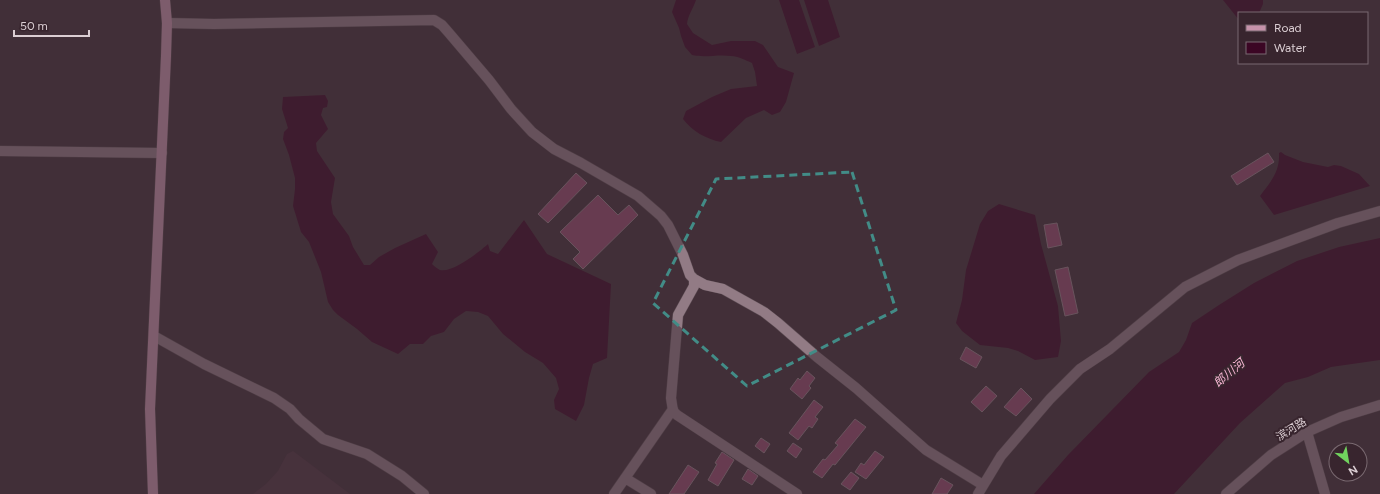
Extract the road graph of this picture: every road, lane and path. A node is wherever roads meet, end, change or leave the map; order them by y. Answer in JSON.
{"nodes":[{"id":1,"x":165,"y":0,"type":"edge"},
{"id":2,"x":167,"y":23,"type":"junction"},
{"id":3,"x":0,"y":150,"type":"edge"},
{"id":4,"x":162,"y":153,"type":"junction"},
{"id":5,"x":1380,"y":211,"type":"edge"},
{"id":6,"x":694,"y":279,"type":"junction"},
{"id":7,"x":154,"y":336,"type":"junction"},
{"id":8,"x":1380,"y":406,"type":"edge"},
{"id":9,"x":673,"y":409,"type":"junction"},
{"id":10,"x":1307,"y":432,"type":"junction"},
{"id":11,"x":625,"y":478,"type":"junction"},
{"id":12,"x":983,"y":484,"type":"junction"},
{"id":13,"x":153,"y":494,"type":"edge"},
{"id":14,"x":424,"y":494,"type":"edge"},
{"id":15,"x":614,"y":494,"type":"edge"},
{"id":16,"x":651,"y":494,"type":"edge"},
{"id":17,"x":797,"y":494,"type":"edge"},
{"id":18,"x":978,"y":494,"type":"edge"},
{"id":19,"x":1226,"y":494,"type":"edge"},
{"id":20,"x":1325,"y":494,"type":"edge"}],
"edges":[{"from":1,"to":2,"type":"main road"},
{"from":2,"to":4,"type":"main road"},
{"from":2,"to":6,"type":"street"},
{"from":3,"to":4,"type":"street"},
{"from":4,"to":7,"type":"main road"},
{"from":5,"to":12,"type":"street"},
{"from":6,"to":9,"type":"street"},
{"from":6,"to":12,"type":"street"},
{"from":7,"to":13,"type":"main road"},
{"from":7,"to":14,"type":"street"},
{"from":8,"to":10,"type":"street","name":"滨河路"},
{"from":9,"to":11,"type":"street"},
{"from":9,"to":17,"type":"street"},
{"from":10,"to":19,"type":"street","name":"滨河路"},
{"from":10,"to":20,"type":"street"},
{"from":11,"to":15,"type":"street"},
{"from":11,"to":16,"type":"street"},
{"from":12,"to":18,"type":"street"}]}
